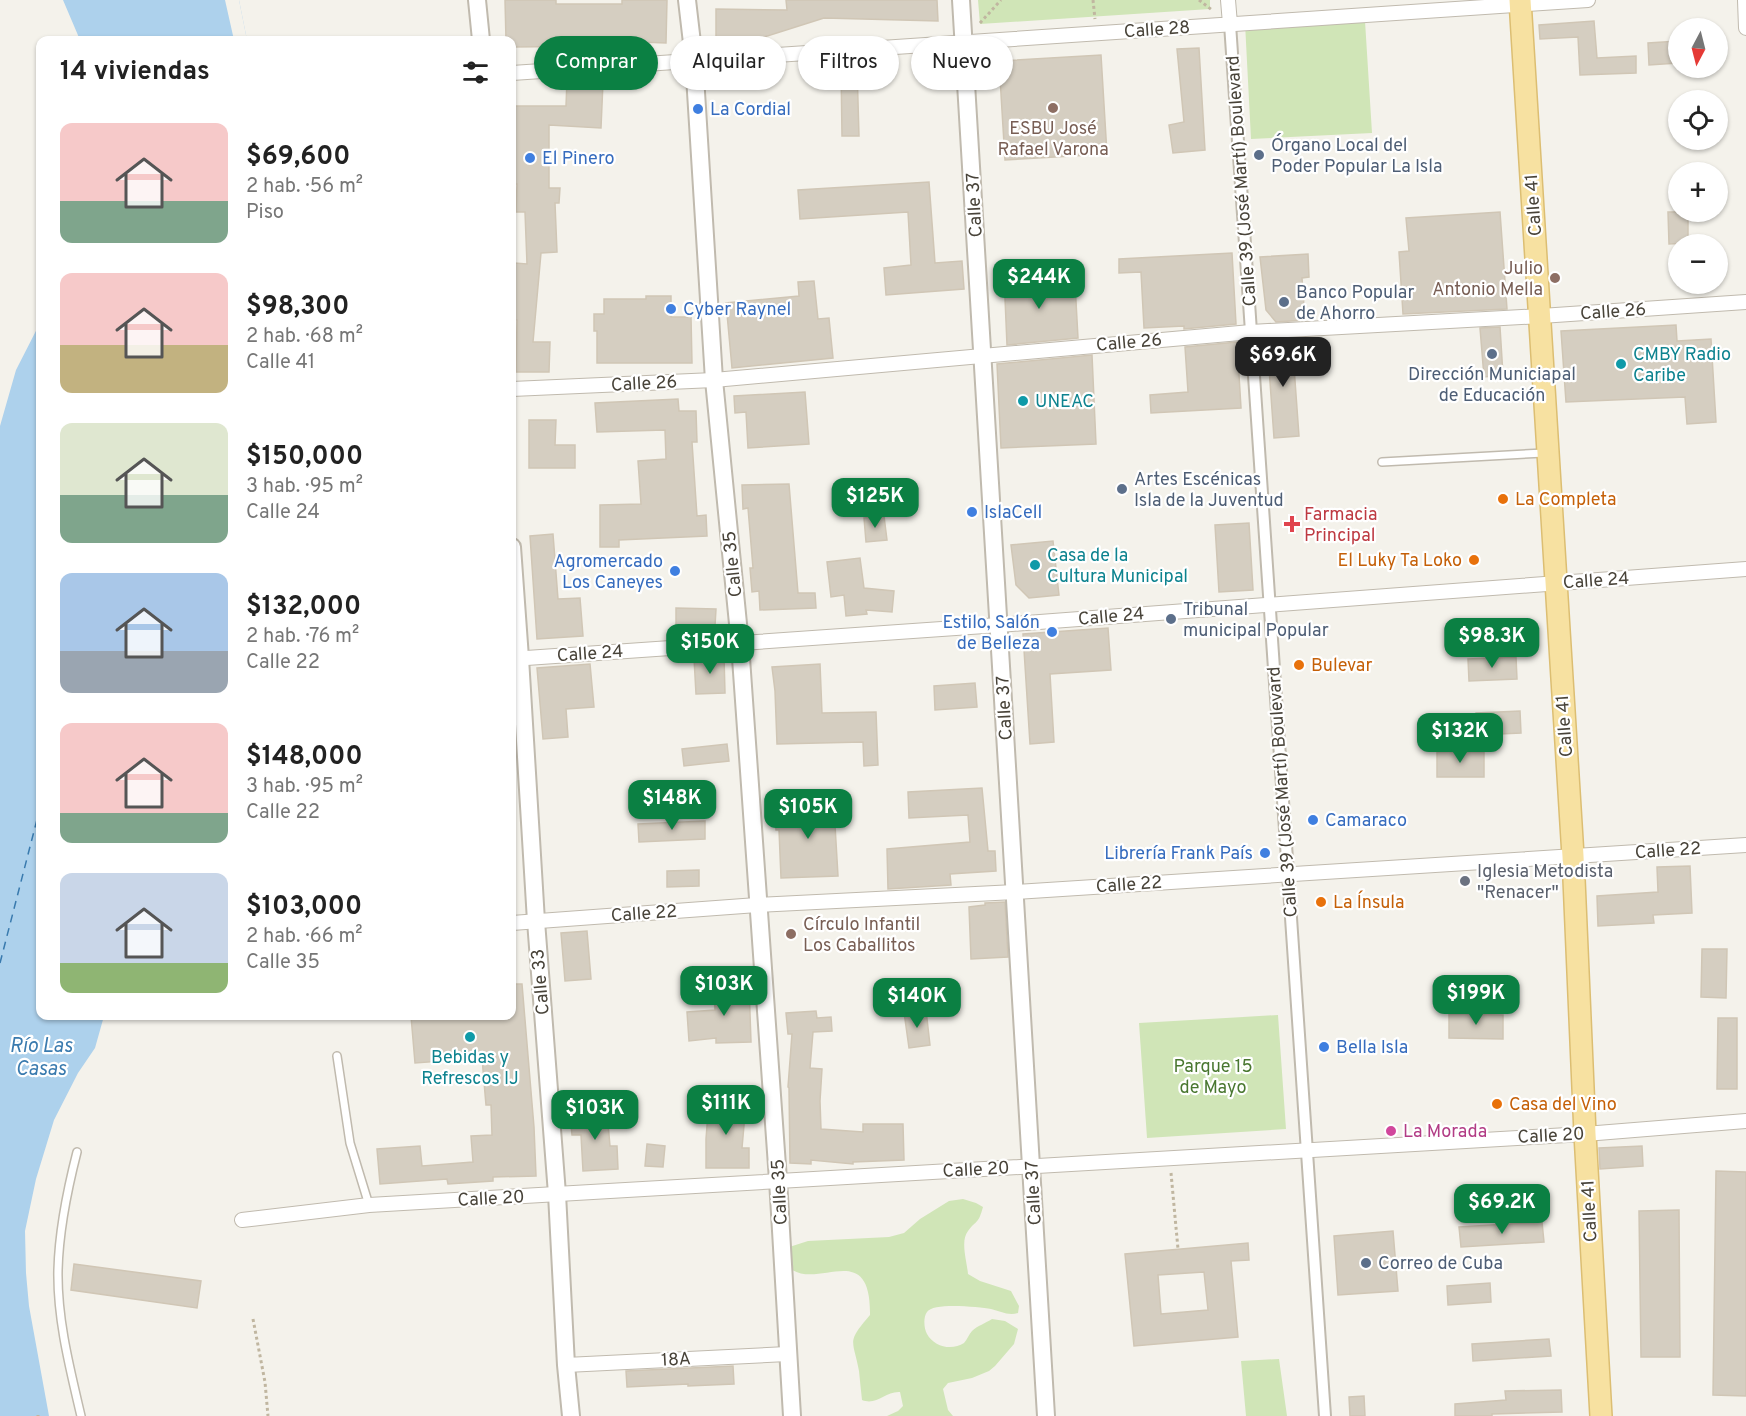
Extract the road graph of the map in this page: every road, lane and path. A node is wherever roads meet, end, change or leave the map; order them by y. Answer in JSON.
{"nodes":[{"id":1,"x":477,"y":0,"type":"edge"},
{"id":2,"x":687,"y":0,"type":"edge"},
{"id":3,"x":961,"y":0,"type":"edge"},
{"id":4,"x":1001,"y":0,"type":"edge"},
{"id":5,"x":1228,"y":0,"type":"edge"},
{"id":6,"x":1588,"y":0,"type":"edge"},
{"id":7,"x":1745,"y":0,"type":"edge"},
{"id":8,"x":1520,"y":3,"type":"edge"},
{"id":9,"x":1230,"y":24,"type":"junction"},
{"id":10,"x":1746,"y":28,"type":"edge"},
{"id":11,"x":481,"y":36,"type":"edge"},
{"id":12,"x":691,"y":36,"type":"edge"},
{"id":13,"x":964,"y":36,"type":"edge"},
{"id":14,"x":969,"y":36,"type":"edge"},
{"id":15,"x":1013,"y":39,"type":"edge"},
{"id":16,"x":911,"y":46,"type":"edge"},
{"id":17,"x":786,"y":54,"type":"edge"},
{"id":18,"x":670,"y":62,"type":"edge"},
{"id":19,"x":516,"y":73,"type":"edge"},
{"id":20,"x":696,"y":90,"type":"edge"},
{"id":21,"x":967,"y":90,"type":"edge"},
{"id":22,"x":1746,"y":302,"type":"edge"},
{"id":23,"x":1540,"y":316,"type":"junction"},
{"id":24,"x":1251,"y":332,"type":"junction"},
{"id":25,"x":982,"y":355,"type":"junction"},
{"id":26,"x":714,"y":380,"type":"junction"},
{"id":27,"x":516,"y":389,"type":"edge"},
{"id":28,"x":1547,"y":453,"type":"junction"},
{"id":29,"x":1382,"y":462,"type":"dead end"},
{"id":30,"x":1746,"y":569,"type":"edge"},
{"id":31,"x":1555,"y":584,"type":"junction"},
{"id":32,"x":1269,"y":603,"type":"junction"},
{"id":33,"x":999,"y":625,"type":"junction"},
{"id":34,"x":740,"y":644,"type":"junction"},
{"id":35,"x":516,"y":658,"type":"edge"},
{"id":36,"x":1746,"y":845,"type":"edge"},
{"id":37,"x":1573,"y":856,"type":"junction"},
{"id":38,"x":1288,"y":874,"type":"junction"},
{"id":39,"x":1015,"y":892,"type":"junction"},
{"id":40,"x":757,"y":904,"type":"junction"},
{"id":41,"x":536,"y":921,"type":"junction"},
{"id":42,"x":516,"y":923,"type":"edge"},
{"id":43,"x":338,"y":1056,"type":"dead end"},
{"id":44,"x":1746,"y":1121,"type":"edge"},
{"id":45,"x":1585,"y":1134,"type":"junction"},
{"id":46,"x":1306,"y":1149,"type":"junction"},
{"id":47,"x":77,"y":1152,"type":"dead end"},
{"id":48,"x":1170,"y":1157,"type":"junction"},
{"id":49,"x":1031,"y":1165,"type":"junction"},
{"id":50,"x":778,"y":1180,"type":"junction"},
{"id":51,"x":557,"y":1194,"type":"junction"},
{"id":52,"x":369,"y":1205,"type":"junction"},
{"id":53,"x":242,"y":1220,"type":"dead end"},
{"id":54,"x":1178,"y":1249,"type":"dead end"},
{"id":55,"x":253,"y":1319,"type":"dead end"},
{"id":56,"x":787,"y":1354,"type":"junction"},
{"id":57,"x":566,"y":1365,"type":"junction"},
{"id":58,"x":81,"y":1416,"type":"edge"},
{"id":59,"x":268,"y":1416,"type":"edge"},
{"id":60,"x":571,"y":1416,"type":"edge"},
{"id":61,"x":792,"y":1416,"type":"edge"},
{"id":62,"x":1046,"y":1416,"type":"edge"},
{"id":63,"x":1324,"y":1416,"type":"edge"},
{"id":64,"x":1600,"y":1416,"type":"edge"}],
"edges":[{"from":1,"to":11,"type":"street"},
{"from":2,"to":12,"type":"street","name":"Calle 35"},
{"from":3,"to":13,"type":"street","name":"Calle 37"},
{"from":4,"to":14,"type":"path"},
{"from":5,"to":9,"type":"street"},
{"from":6,"to":8,"type":"street","name":"Calle 28"},
{"from":7,"to":10,"type":"street"},
{"from":8,"to":9,"type":"street","name":"Calle 28"},
{"from":8,"to":23,"type":"main road","name":"Calle 41"},
{"from":9,"to":15,"type":"street","name":"Calle 28"},
{"from":9,"to":24,"type":"street","name":"Calle 39 (José Martí) Boulevard"},
{"from":16,"to":17,"type":"street","name":"Calle 28"},
{"from":18,"to":19,"type":"street","name":"Calle 28"},
{"from":20,"to":26,"type":"street","name":"Calle 35"},
{"from":21,"to":25,"type":"street","name":"Calle 37"},
{"from":22,"to":23,"type":"street","name":"Calle 26"},
{"from":23,"to":24,"type":"street","name":"Calle 26"},
{"from":23,"to":28,"type":"main road","name":"Calle 41"},
{"from":24,"to":25,"type":"street","name":"Calle 26"},
{"from":24,"to":32,"type":"street","name":"Calle 39 (José Martí) Boulevard"},
{"from":25,"to":26,"type":"street","name":"Calle 26"},
{"from":25,"to":33,"type":"street","name":"Calle 37"},
{"from":26,"to":27,"type":"street","name":"Calle 26"},
{"from":26,"to":34,"type":"street","name":"Calle 35"},
{"from":28,"to":29,"type":"lane"},
{"from":28,"to":31,"type":"main road","name":"Calle 41"},
{"from":30,"to":31,"type":"street","name":"Calle 24"},
{"from":31,"to":32,"type":"street","name":"Calle 24"},
{"from":31,"to":37,"type":"main road","name":"Calle 41"},
{"from":32,"to":33,"type":"street","name":"Calle 24"},
{"from":32,"to":38,"type":"street","name":"Calle 39 (José Martí) Boulevard"},
{"from":33,"to":34,"type":"street","name":"Calle 24"},
{"from":33,"to":39,"type":"street","name":"Calle 37"},
{"from":34,"to":35,"type":"street","name":"Calle 24"},
{"from":34,"to":40,"type":"street","name":"Calle 35"},
{"from":35,"to":41,"type":"street","name":"Calle 33"},
{"from":36,"to":37,"type":"street","name":"Calle 22"},
{"from":37,"to":38,"type":"street","name":"Calle 22"},
{"from":37,"to":45,"type":"main road","name":"Calle 41"},
{"from":38,"to":39,"type":"street","name":"Calle 22"},
{"from":38,"to":46,"type":"street","name":"Calle 39 (José Martí) Boulevard"},
{"from":39,"to":40,"type":"street","name":"Calle 22"},
{"from":39,"to":49,"type":"street","name":"Calle 37"},
{"from":40,"to":41,"type":"street","name":"Calle 22"},
{"from":40,"to":50,"type":"street","name":"Calle 35"},
{"from":41,"to":42,"type":"street","name":"Calle 22"},
{"from":41,"to":51,"type":"street","name":"Calle 33"},
{"from":43,"to":52,"type":"lane"},
{"from":44,"to":45,"type":"street","name":"Calle 20"},
{"from":45,"to":46,"type":"street","name":"Calle 20"},
{"from":45,"to":64,"type":"main road","name":"Calle 41"},
{"from":46,"to":48,"type":"street","name":"Calle 20"},
{"from":46,"to":63,"type":"street","name":"Calle 39 (José Martí) Boulevard"},
{"from":47,"to":58,"type":"lane"},
{"from":48,"to":49,"type":"street","name":"Calle 20"},
{"from":48,"to":54,"type":"path"},
{"from":49,"to":50,"type":"street","name":"Calle 20"},
{"from":49,"to":62,"type":"street","name":"Calle 37"},
{"from":50,"to":51,"type":"street","name":"Calle 20"},
{"from":50,"to":56,"type":"street","name":"Calle 35"},
{"from":51,"to":52,"type":"street","name":"Calle 20"},
{"from":51,"to":57,"type":"street","name":"Calle 33"},
{"from":52,"to":53,"type":"street","name":"Calle 20"},
{"from":55,"to":59,"type":"path"},
{"from":56,"to":57,"type":"street","name":"18A"},
{"from":56,"to":61,"type":"street","name":"Calle 35"},
{"from":57,"to":60,"type":"street","name":"Calle 33"}]}
